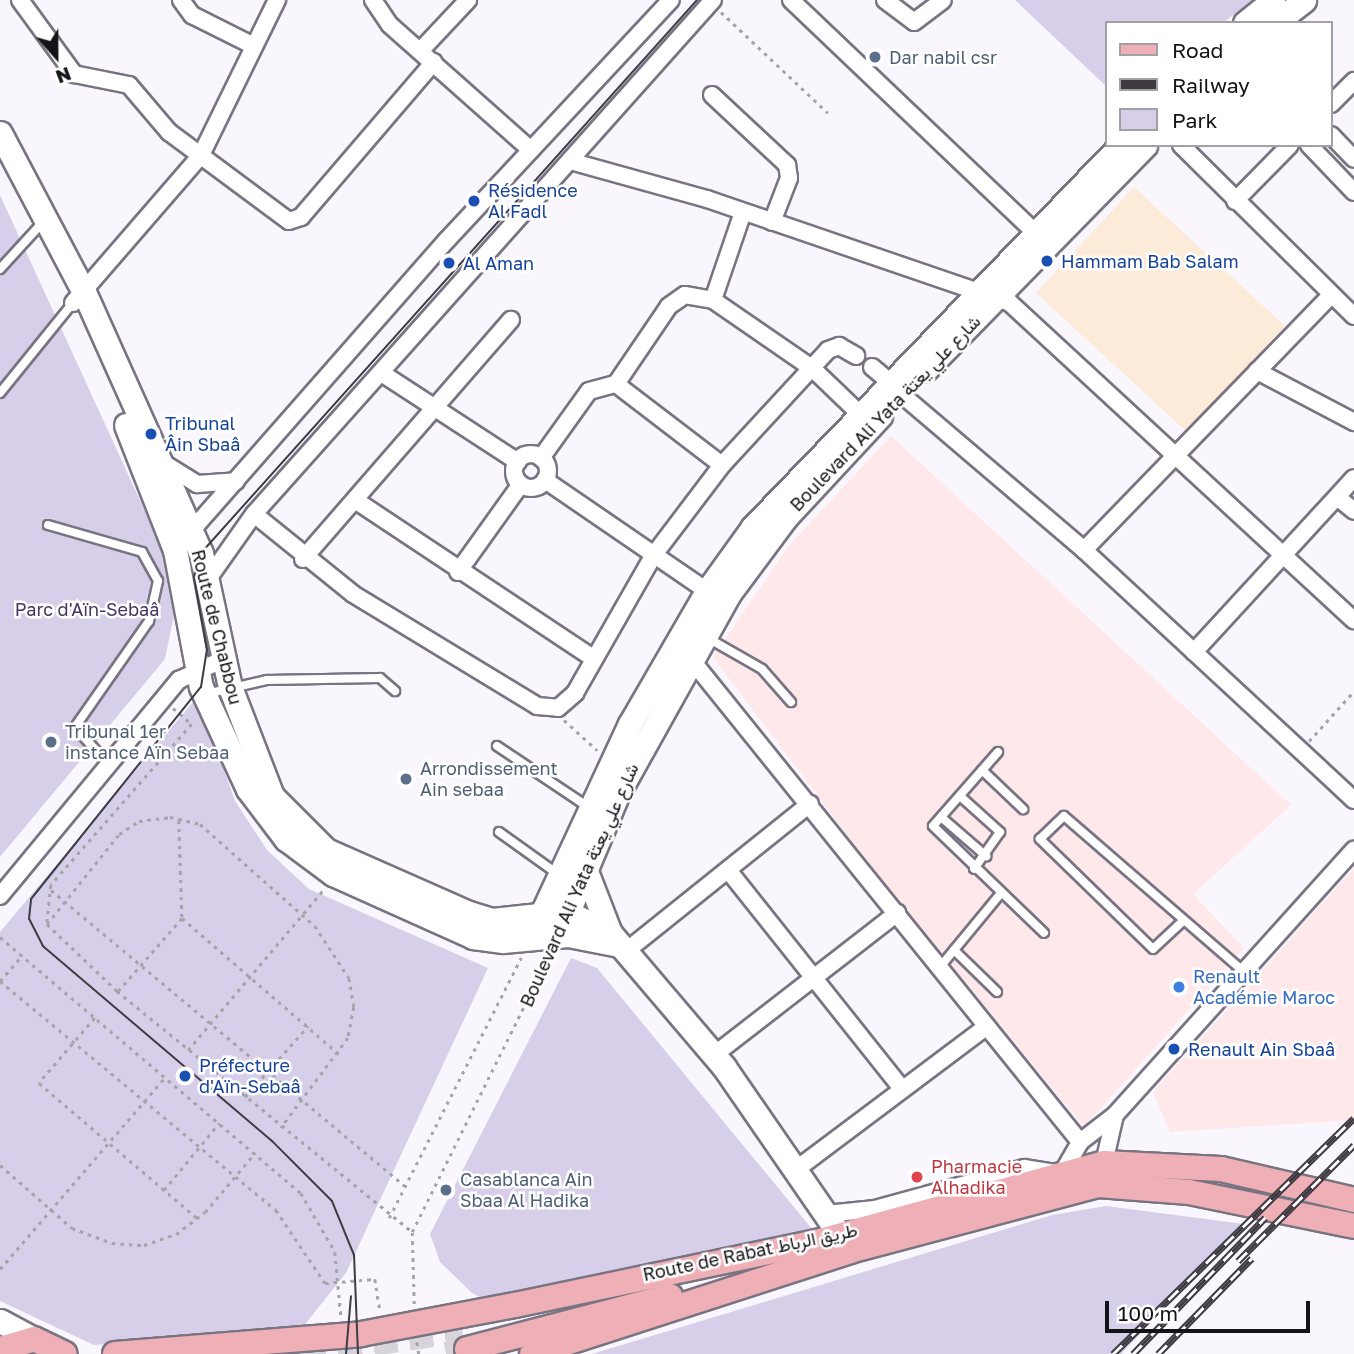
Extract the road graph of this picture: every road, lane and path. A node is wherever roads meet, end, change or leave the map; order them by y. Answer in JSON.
{"nodes":[{"id":1,"x":20,"y":0,"type":"edge"},
{"id":2,"x":181,"y":0,"type":"edge"},
{"id":3,"x":277,"y":0,"type":"edge"},
{"id":4,"x":373,"y":0,"type":"edge"},
{"id":5,"x":468,"y":0,"type":"edge"},
{"id":6,"x":671,"y":0,"type":"edge"},
{"id":7,"x":790,"y":0,"type":"edge"},
{"id":8,"x":885,"y":0,"type":"edge"},
{"id":9,"x":943,"y":0,"type":"edge"},
{"id":10,"x":1273,"y":0,"type":"edge"},
{"id":11,"x":1304,"y":0,"type":"edge"},
{"id":12,"x":712,"y":1,"type":"edge"},
{"id":13,"x":1247,"y":21,"type":"edge"},
{"id":14,"x":1278,"y":21,"type":"edge"},
{"id":15,"x":254,"y":46,"type":"junction"},
{"id":16,"x":421,"y":50,"type":"junction"},
{"id":17,"x":434,"y":62,"type":"junction"},
{"id":18,"x":1354,"y":81,"type":"edge"},
{"id":19,"x":712,"y":95,"type":"dead end"},
{"id":20,"x":1333,"y":102,"type":"edge"},
{"id":21,"x":828,"y":113,"type":"dead end"},
{"id":22,"x":0,"y":133,"type":"edge"},
{"id":23,"x":1333,"y":137,"type":"edge"},
{"id":24,"x":1119,"y":147,"type":"edge"},
{"id":25,"x":1143,"y":147,"type":"edge"},
{"id":26,"x":1183,"y":147,"type":"edge"},
{"id":27,"x":1288,"y":147,"type":"edge"},
{"id":28,"x":1311,"y":147,"type":"edge"},
{"id":29,"x":531,"y":150,"type":"junction"},
{"id":30,"x":201,"y":155,"type":"junction"},
{"id":31,"x":1354,"y":159,"type":"edge"},
{"id":32,"x":570,"y":161,"type":"junction"},
{"id":33,"x":0,"y":163,"type":"edge"},
{"id":34,"x":1354,"y":192,"type":"edge"},
{"id":35,"x":1235,"y":201,"type":"junction"},
{"id":36,"x":743,"y":212,"type":"junction"},
{"id":37,"x":772,"y":222,"type":"junction"},
{"id":38,"x":42,"y":224,"type":"junction"},
{"id":39,"x":1036,"y":233,"type":"junction"},
{"id":40,"x":0,"y":269,"type":"edge"},
{"id":41,"x":986,"y":295,"type":"junction"},
{"id":42,"x":1329,"y":297,"type":"junction"},
{"id":43,"x":78,"y":298,"type":"junction"},
{"id":44,"x":713,"y":300,"type":"junction"},
{"id":45,"x":1354,"y":316,"type":"edge"},
{"id":46,"x":512,"y":320,"type":"dead end"},
{"id":47,"x":856,"y":356,"type":"dead end"},
{"id":48,"x":872,"y":367,"type":"dead end"},
{"id":49,"x":813,"y":369,"type":"junction"},
{"id":50,"x":1257,"y":371,"type":"junction"},
{"id":51,"x":383,"y":374,"type":"junction"},
{"id":52,"x":617,"y":384,"type":"junction"},
{"id":53,"x":896,"y":389,"type":"junction"},
{"id":54,"x":0,"y":393,"type":"edge"},
{"id":55,"x":435,"y":408,"type":"junction"},
{"id":56,"x":860,"y":414,"type":"junction"},
{"id":57,"x":1354,"y":422,"type":"edge"},
{"id":58,"x":152,"y":446,"type":"junction"},
{"id":59,"x":1172,"y":454,"type":"junction"},
{"id":60,"x":541,"y":458,"type":"junction"},
{"id":61,"x":518,"y":461,"type":"junction"},
{"id":62,"x":722,"y":465,"type":"junction"},
{"id":63,"x":1354,"y":478,"type":"edge"},
{"id":64,"x":239,"y":480,"type":"junction"},
{"id":65,"x":545,"y":480,"type":"junction"},
{"id":66,"x":521,"y":484,"type":"junction"},
{"id":67,"x":1337,"y":498,"type":"junction"},
{"id":68,"x":355,"y":500,"type":"junction"},
{"id":69,"x":1354,"y":510,"type":"edge"},
{"id":70,"x":254,"y":514,"type":"junction"},
{"id":71,"x":48,"y":526,"type":"dead end"},
{"id":72,"x":191,"y":531,"type":"junction"},
{"id":73,"x":175,"y":550,"type":"junction"},
{"id":74,"x":1084,"y":550,"type":"junction"},
{"id":75,"x":1284,"y":555,"type":"junction"},
{"id":76,"x":653,"y":556,"type":"junction"},
{"id":77,"x":303,"y":559,"type":"junction"},
{"id":78,"x":458,"y":572,"type":"junction"},
{"id":79,"x":208,"y":579,"type":"junction"},
{"id":80,"x":707,"y":591,"type":"junction"},
{"id":81,"x":1354,"y":620,"type":"edge"},
{"id":82,"x":704,"y":636,"type":"junction"},
{"id":83,"x":1194,"y":652,"type":"junction"},
{"id":84,"x":593,"y":658,"type":"junction"},
{"id":85,"x":690,"y":658,"type":"junction"},
{"id":86,"x":224,"y":659,"type":"junction"},
{"id":87,"x":195,"y":669,"type":"junction"},
{"id":88,"x":230,"y":687,"type":"junction"},
{"id":89,"x":395,"y":691,"type":"dead end"},
{"id":90,"x":1354,"y":691,"type":"edge"},
{"id":91,"x":205,"y":694,"type":"junction"},
{"id":92,"x":163,"y":699,"type":"junction"},
{"id":93,"x":791,"y":702,"type":"dead end"},
{"id":94,"x":558,"y":708,"type":"junction"},
{"id":95,"x":497,"y":746,"type":"dead end"},
{"id":96,"x":1300,"y":751,"type":"junction"},
{"id":97,"x":998,"y":752,"type":"dead end"},
{"id":98,"x":611,"y":760,"type":"junction"},
{"id":99,"x":109,"y":765,"type":"junction"},
{"id":100,"x":982,"y":770,"type":"junction"},
{"id":101,"x":960,"y":796,"type":"junction"},
{"id":102,"x":1354,"y":800,"type":"edge"},
{"id":103,"x":810,"y":804,"type":"junction"},
{"id":104,"x":589,"y":808,"type":"junction"},
{"id":105,"x":1023,"y":808,"type":"dead end"},
{"id":106,"x":941,"y":817,"type":"junction"},
{"id":107,"x":178,"y":819,"type":"junction"},
{"id":108,"x":499,"y":832,"type":"dead end"},
{"id":109,"x":1354,"y":850,"type":"edge"},
{"id":110,"x":986,"y":856,"type":"junction"},
{"id":111,"x":584,"y":866,"type":"junction"},
{"id":112,"x":974,"y":869,"type":"junction"},
{"id":113,"x":728,"y":870,"type":"junction"},
{"id":114,"x":333,"y":874,"type":"junction"},
{"id":115,"x":560,"y":876,"type":"junction"},
{"id":116,"x":50,"y":889,"type":"junction"},
{"id":117,"x":1001,"y":893,"type":"junction"},
{"id":118,"x":0,"y":896,"type":"edge"},
{"id":119,"x":66,"y":899,"type":"junction"},
{"id":120,"x":567,"y":912,"type":"junction"},
{"id":121,"x":543,"y":913,"type":"junction"},
{"id":122,"x":897,"y":913,"type":"junction"},
{"id":123,"x":303,"y":916,"type":"junction"},
{"id":124,"x":182,"y":918,"type":"junction"},
{"id":125,"x":1184,"y":920,"type":"junction"},
{"id":126,"x":47,"y":924,"type":"junction"},
{"id":127,"x":1044,"y":933,"type":"dead end"},
{"id":128,"x":558,"y":935,"type":"junction"},
{"id":129,"x":0,"y":937,"type":"edge"},
{"id":130,"x":530,"y":940,"type":"junction"},
{"id":131,"x":618,"y":943,"type":"junction"},
{"id":132,"x":954,"y":950,"type":"junction"},
{"id":133,"x":22,"y":956,"type":"junction"},
{"id":134,"x":140,"y":965,"type":"junction"},
{"id":135,"x":940,"y":967,"type":"junction"},
{"id":136,"x":1244,"y":972,"type":"junction"},
{"id":137,"x":251,"y":976,"type":"junction"},
{"id":138,"x":815,"y":977,"type":"junction"},
{"id":139,"x":0,"y":981,"type":"edge"},
{"id":140,"x":117,"y":991,"type":"junction"},
{"id":141,"x":997,"y":992,"type":"dead end"},
{"id":142,"x":95,"y":1018,"type":"junction"},
{"id":143,"x":213,"y":1021,"type":"junction"},
{"id":144,"x":307,"y":1026,"type":"junction"},
{"id":145,"x":987,"y":1026,"type":"junction"},
{"id":146,"x":74,"y":1043,"type":"junction"},
{"id":147,"x":188,"y":1050,"type":"junction"},
{"id":148,"x":339,"y":1054,"type":"junction"},
{"id":149,"x":714,"y":1055,"type":"junction"},
{"id":150,"x":268,"y":1071,"type":"junction"},
{"id":151,"x":165,"y":1077,"type":"junction"},
{"id":152,"x":902,"y":1089,"type":"junction"},
{"id":153,"x":245,"y":1098,"type":"junction"},
{"id":154,"x":305,"y":1100,"type":"junction"},
{"id":155,"x":144,"y":1102,"type":"junction"},
{"id":156,"x":1115,"y":1115,"type":"junction"},
{"id":157,"x":219,"y":1124,"type":"junction"},
{"id":158,"x":281,"y":1128,"type":"junction"},
{"id":159,"x":1080,"y":1142,"type":"junction"},
{"id":160,"x":109,"y":1143,"type":"junction"},
{"id":161,"x":199,"y":1147,"type":"junction"},
{"id":162,"x":255,"y":1153,"type":"junction"},
{"id":163,"x":1104,"y":1163,"type":"junction"},
{"id":164,"x":0,"y":1165,"type":"edge"},
{"id":165,"x":798,"y":1168,"type":"junction"},
{"id":166,"x":1059,"y":1172,"type":"junction"},
{"id":167,"x":234,"y":1178,"type":"junction"},
{"id":168,"x":405,"y":1186,"type":"junction"},
{"id":169,"x":164,"y":1190,"type":"junction"},
{"id":170,"x":1354,"y":1200,"type":"edge"},
{"id":171,"x":52,"y":1210,"type":"junction"},
{"id":172,"x":826,"y":1214,"type":"junction"},
{"id":173,"x":197,"y":1218,"type":"junction"},
{"id":174,"x":389,"y":1218,"type":"junction"},
{"id":175,"x":1354,"y":1226,"type":"edge"},
{"id":176,"x":412,"y":1232,"type":"junction"},
{"id":177,"x":836,"y":1243,"type":"junction"},
{"id":178,"x":0,"y":1269,"type":"edge"},
{"id":179,"x":342,"y":1285,"type":"junction"},
{"id":180,"x":329,"y":1320,"type":"dead end"},
{"id":181,"x":0,"y":1321,"type":"edge"},
{"id":182,"x":415,"y":1325,"type":"junction"},
{"id":183,"x":379,"y":1331,"type":"junction"},
{"id":184,"x":34,"y":1339,"type":"junction"},
{"id":185,"x":0,"y":1349,"type":"edge"},
{"id":186,"x":63,"y":1352,"type":"edge"},
{"id":187,"x":85,"y":1354,"type":"edge"},
{"id":188,"x":115,"y":1354,"type":"edge"},
{"id":189,"x":532,"y":1354,"type":"edge"}],
"edges":[{"from":1,"to":30,"type":"street"},
{"from":2,"to":15,"type":"street"},
{"from":3,"to":15,"type":"street"},
{"from":4,"to":16,"type":"street"},
{"from":5,"to":16,"type":"street"},
{"from":6,"to":29,"type":"street"},
{"from":7,"to":39,"type":"street"},
{"from":8,"to":9,"type":"street"},
{"from":10,"to":13,"type":"street"},
{"from":11,"to":14,"type":"street"},
{"from":12,"to":21,"type":"path"},
{"from":12,"to":32,"type":"street"},
{"from":15,"to":30,"type":"street"},
{"from":16,"to":17,"type":"street"},
{"from":17,"to":29,"type":"street"},
{"from":17,"to":30,"type":"street"},
{"from":18,"to":20,"type":"street"},
{"from":19,"to":37,"type":"street"},
{"from":22,"to":38,"type":"street"},
{"from":23,"to":31,"type":"street"},
{"from":24,"to":39,"type":"street","name":"Boulevard Ali Yata شارع علي يعتة"},
{"from":25,"to":41,"type":"street","name":"Boulevard Ali Yata شارع علي يعتة"},
{"from":26,"to":35,"type":"street"},
{"from":27,"to":35,"type":"street"},
{"from":28,"to":34,"type":"street"},
{"from":29,"to":64,"type":"street"},
{"from":30,"to":43,"type":"street"},
{"from":32,"to":36,"type":"street"},
{"from":32,"to":51,"type":"street"},
{"from":33,"to":38,"type":"street"},
{"from":35,"to":42,"type":"street"},
{"from":36,"to":37,"type":"street"},
{"from":36,"to":44,"type":"street"},
{"from":37,"to":41,"type":"street"},
{"from":38,"to":40,"type":"lane"},
{"from":38,"to":43,"type":"street"},
{"from":39,"to":41,"type":"street","name":"Boulevard Ali Yata شارع علي يعتة"},
{"from":41,"to":53,"type":"street","name":"Boulevard Ali Yata شارع علي يعتة"},
{"from":41,"to":59,"type":"street"},
{"from":42,"to":45,"type":"street"},
{"from":42,"to":50,"type":"street"},
{"from":43,"to":54,"type":"lane"},
{"from":43,"to":58,"type":"street","name":"Route de Chabbou"},
{"from":43,"to":73,"type":"street","name":"Route de Chabbou"},
{"from":44,"to":49,"type":"street"},
{"from":44,"to":52,"type":"street"},
{"from":46,"to":55,"type":"street"},
{"from":47,"to":49,"type":"street"},
{"from":48,"to":53,"type":"street"},
{"from":49,"to":56,"type":"street"},
{"from":49,"to":62,"type":"street"},
{"from":50,"to":57,"type":"street"},
{"from":50,"to":59,"type":"street"},
{"from":51,"to":55,"type":"street"},
{"from":51,"to":70,"type":"street"},
{"from":52,"to":60,"type":"street"},
{"from":52,"to":62,"type":"street"},
{"from":53,"to":56,"type":"street","name":"Boulevard Ali Yata شارع علي يعتة"},
{"from":53,"to":74,"type":"street"},
{"from":53,"to":82,"type":"street","name":"Boulevard Ali Yata شارع علي يعتة"},
{"from":55,"to":61,"type":"street"},
{"from":55,"to":68,"type":"street"},
{"from":56,"to":80,"type":"street","name":"Boulevard Ali Yata شارع علي يعتة"},
{"from":58,"to":64,"type":"street"},
{"from":58,"to":72,"type":"street","name":"Route de Chabbou"},
{"from":59,"to":74,"type":"street"},
{"from":59,"to":75,"type":"street"},
{"from":60,"to":61,"type":"street"},
{"from":60,"to":65,"type":"street"},
{"from":61,"to":66,"type":"street"},
{"from":62,"to":76,"type":"street"},
{"from":63,"to":67,"type":"street"},
{"from":64,"to":72,"type":"street"},
{"from":65,"to":66,"type":"street"},
{"from":65,"to":76,"type":"street"},
{"from":66,"to":78,"type":"street"},
{"from":67,"to":69,"type":"street"},
{"from":67,"to":75,"type":"street"},
{"from":68,"to":77,"type":"street"},
{"from":68,"to":78,"type":"street"},
{"from":70,"to":77,"type":"street"},
{"from":70,"to":79,"type":"street"},
{"from":71,"to":99,"type":"lane"},
{"from":72,"to":73,"type":"street"},
{"from":72,"to":79,"type":"street","name":"Route de Chabbou"},
{"from":73,"to":87,"type":"street","name":"Route de Chabbou"},
{"from":74,"to":83,"type":"street"},
{"from":75,"to":81,"type":"street"},
{"from":75,"to":83,"type":"street"},
{"from":76,"to":80,"type":"street"},
{"from":76,"to":84,"type":"street"},
{"from":77,"to":94,"type":"street"},
{"from":78,"to":84,"type":"street"},
{"from":79,"to":86,"type":"street","name":"Route de Chabbou"},
{"from":80,"to":98,"type":"street","name":"Boulevard Ali Yata شارع علي يعتة"},
{"from":82,"to":85,"type":"street","name":"Boulevard Ali Yata شارع علي يعتة"},
{"from":82,"to":93,"type":"lane"},
{"from":83,"to":96,"type":"street"},
{"from":84,"to":94,"type":"street"},
{"from":85,"to":103,"type":"street"},
{"from":85,"to":111,"type":"street","name":"Boulevard Ali Yata شارع علي يعتة"},
{"from":86,"to":87,"type":"street"},
{"from":86,"to":88,"type":"street","name":"Route de Chabbou"},
{"from":87,"to":91,"type":"street","name":"Route de Chabbou"},
{"from":87,"to":92,"type":"street"},
{"from":88,"to":89,"type":"lane"},
{"from":88,"to":91,"type":"lane"},
{"from":88,"to":121,"type":"street","name":"Route de Chabbou"},
{"from":90,"to":96,"type":"path"},
{"from":91,"to":114,"type":"street","name":"Route de Chabbou"},
{"from":92,"to":99,"type":"street"},
{"from":92,"to":116,"type":"path"},
{"from":94,"to":98,"type":"path"},
{"from":95,"to":104,"type":"lane"},
{"from":96,"to":102,"type":"street"},
{"from":97,"to":100,"type":"lane"},
{"from":98,"to":104,"type":"street","name":"Boulevard Ali Yata شارع علي يعتة"},
{"from":99,"to":118,"type":"street"},
{"from":100,"to":101,"type":"lane"},
{"from":100,"to":105,"type":"lane"},
{"from":101,"to":106,"type":"lane"},
{"from":101,"to":110,"type":"lane"},
{"from":103,"to":113,"type":"street"},
{"from":103,"to":122,"type":"street"},
{"from":104,"to":115,"type":"street","name":"Boulevard Ali Yata شارع علي يعتة"},
{"from":106,"to":110,"type":"lane"},
{"from":106,"to":112,"type":"lane"},
{"from":107,"to":119,"type":"path"},
{"from":107,"to":123,"type":"path"},
{"from":107,"to":124,"type":"path"},
{"from":108,"to":115,"type":"lane"},
{"from":109,"to":136,"type":"street"},
{"from":110,"to":112,"type":"lane"},
{"from":111,"to":120,"type":"street","name":"Boulevard Ali Yata شارع علي يعتة"},
{"from":111,"to":131,"type":"street"},
{"from":112,"to":117,"type":"lane"},
{"from":113,"to":131,"type":"street"},
{"from":113,"to":138,"type":"street"},
{"from":114,"to":123,"type":"path"},
{"from":114,"to":130,"type":"street","name":"Route de Chabbou"},
{"from":115,"to":121,"type":"street","name":"Boulevard Ali Yata شارع علي يعتة"},
{"from":116,"to":119,"type":"path"},
{"from":116,"to":126,"type":"path"},
{"from":117,"to":127,"type":"lane"},
{"from":117,"to":132,"type":"lane"},
{"from":119,"to":126,"type":"path"},
{"from":119,"to":134,"type":"path"},
{"from":120,"to":121,"type":"street","name":"Route de Chabbou"},
{"from":120,"to":128,"type":"street","name":"Boulevard Ali Yata شارع علي يعتة"},
{"from":120,"to":131,"type":"street"},
{"from":121,"to":130,"type":"street","name":"Boulevard Ali Yata شارع علي يعتة"},
{"from":122,"to":135,"type":"street"},
{"from":122,"to":138,"type":"street"},
{"from":123,"to":137,"type":"path"},
{"from":123,"to":148,"type":"path"},
{"from":124,"to":134,"type":"path"},
{"from":124,"to":137,"type":"path"},
{"from":125,"to":125,"type":"lane"},
{"from":125,"to":136,"type":"lane"},
{"from":126,"to":140,"type":"path"},
{"from":128,"to":130,"type":"street","name":"Route de Chabbou"},
{"from":128,"to":131,"type":"street","name":"Route de Chabbou"},
{"from":128,"to":176,"type":"path","name":"Boulevard Ali Yata شارع علي يعتة"},
{"from":129,"to":133,"type":"path"},
{"from":130,"to":168,"type":"path","name":"Boulevard Ali Yata شارع علي يعتة"},
{"from":131,"to":149,"type":"street"},
{"from":132,"to":135,"type":"lane"},
{"from":132,"to":141,"type":"lane"},
{"from":133,"to":139,"type":"path"},
{"from":133,"to":142,"type":"path"},
{"from":134,"to":140,"type":"path"},
{"from":134,"to":143,"type":"path"},
{"from":135,"to":145,"type":"street"},
{"from":136,"to":156,"type":"street"},
{"from":137,"to":143,"type":"path"},
{"from":137,"to":144,"type":"path"},
{"from":138,"to":149,"type":"street"},
{"from":138,"to":152,"type":"street"},
{"from":139,"to":146,"type":"path"},
{"from":140,"to":147,"type":"path"},
{"from":142,"to":146,"type":"path"},
{"from":142,"to":151,"type":"path"},
{"from":143,"to":147,"type":"path"},
{"from":143,"to":150,"type":"path"},
{"from":144,"to":148,"type":"path"},
{"from":144,"to":150,"type":"path"},
{"from":145,"to":152,"type":"street"},
{"from":145,"to":159,"type":"street"},
{"from":146,"to":155,"type":"path"},
{"from":146,"to":160,"type":"path"},
{"from":147,"to":153,"type":"path"},
{"from":148,"to":154,"type":"path"},
{"from":149,"to":165,"type":"street"},
{"from":150,"to":153,"type":"path"},
{"from":150,"to":154,"type":"path"},
{"from":151,"to":155,"type":"path"},
{"from":151,"to":157,"type":"path"},
{"from":152,"to":165,"type":"street"},
{"from":153,"to":158,"type":"path"},
{"from":154,"to":158,"type":"path"},
{"from":154,"to":168,"type":"path"},
{"from":155,"to":160,"type":"path"},
{"from":155,"to":161,"type":"path"},
{"from":156,"to":159,"type":"street"},
{"from":156,"to":163,"type":"street"},
{"from":157,"to":161,"type":"path"},
{"from":157,"to":162,"type":"path"},
{"from":158,"to":174,"type":"path"},
{"from":159,"to":166,"type":"street"},
{"from":160,"to":169,"type":"path"},
{"from":160,"to":171,"type":"path"},
{"from":161,"to":167,"type":"path"},
{"from":161,"to":169,"type":"path"},
{"from":162,"to":167,"type":"path"},
{"from":162,"to":179,"type":"path"},
{"from":163,"to":166,"type":"main road","name":"Route de Rabat طريق الرباط"},
{"from":163,"to":170,"type":"main road","name":"Route de Rabat طريق الرباط"},
{"from":164,"to":171,"type":"path"},
{"from":165,"to":172,"type":"street"},
{"from":166,"to":172,"type":"street"},
{"from":166,"to":177,"type":"main road","name":"Route de Rabat طريق الرباط"},
{"from":167,"to":173,"type":"path"},
{"from":167,"to":179,"type":"path"},
{"from":168,"to":174,"type":"path","name":"Boulevard Ali Yata شارع علي يعتة"},
{"from":169,"to":173,"type":"path"},
{"from":171,"to":173,"type":"path"},
{"from":171,"to":178,"type":"path"},
{"from":172,"to":177,"type":"street"},
{"from":174,"to":176,"type":"path"},
{"from":175,"to":177,"type":"main road","name":"Route de Rabat طريق الرباط"},
{"from":176,"to":182,"type":"path","name":"Boulevard Ali Yata شارع علي يعتة"},
{"from":177,"to":177,"type":"main road"},
{"from":177,"to":182,"type":"main road","name":"Route de Rabat طريق الرباط"},
{"from":177,"to":189,"type":"main road","name":"Route de Rabat طريق الرباط"},
{"from":179,"to":180,"type":"path"},
{"from":179,"to":183,"type":"path"},
{"from":181,"to":184,"type":"street"},
{"from":182,"to":183,"type":"main road","name":"Route de Rabat طريق الرباط"},
{"from":183,"to":188,"type":"main road","name":"Route de Rabat طريق الرباط"},
{"from":184,"to":185,"type":"main road"},
{"from":184,"to":186,"type":"main road"},
{"from":186,"to":187,"type":"main road"}]}
